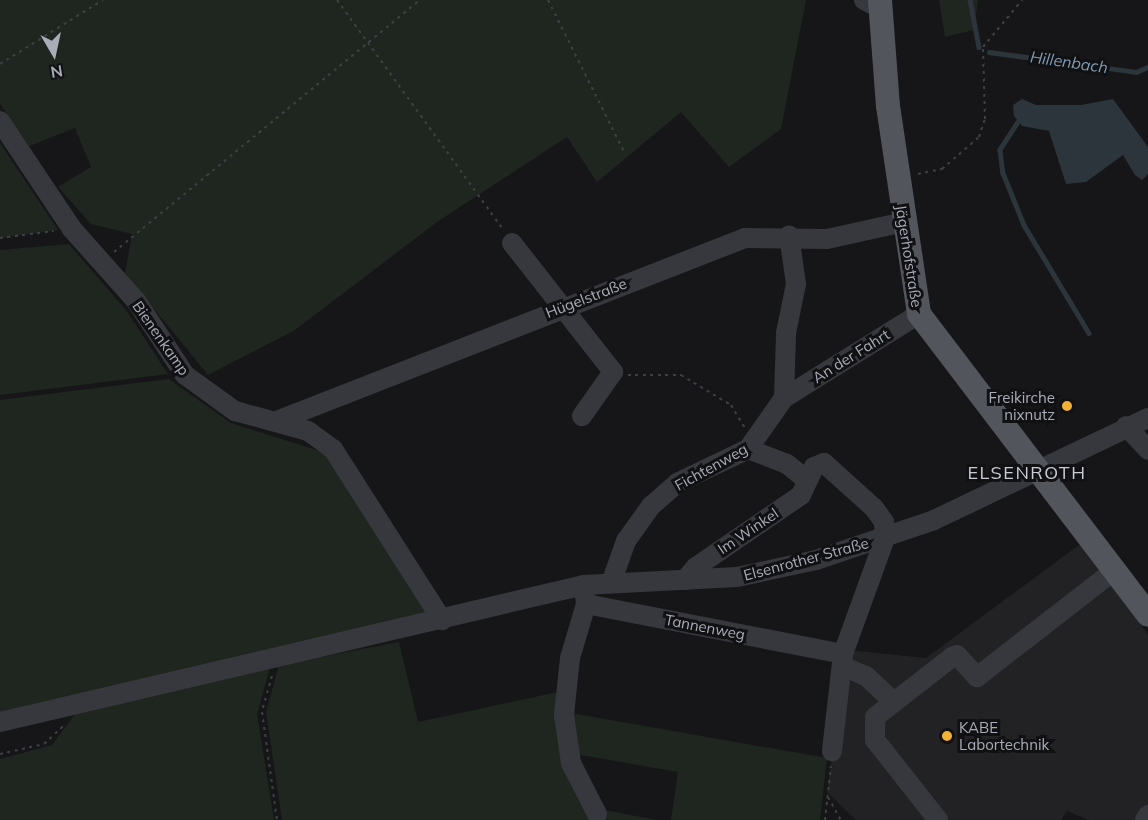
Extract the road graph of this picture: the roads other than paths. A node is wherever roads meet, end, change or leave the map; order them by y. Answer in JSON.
{"nodes":[{"id":1,"x":874,"y":3,"type":"edge"},
{"id":2,"x":0,"y":120,"type":"edge"},
{"id":3,"x":904,"y":222,"type":"junction"},
{"id":4,"x":789,"y":235,"type":"junction"},
{"id":5,"x":512,"y":243,"type":"road end"},
{"id":6,"x":560,"y":308,"type":"junction"},
{"id":7,"x":919,"y":314,"type":"junction"},
{"id":8,"x":784,"y":398,"type":"junction"},
{"id":9,"x":582,"y":416,"type":"dead end"},
{"id":10,"x":1148,"y":418,"type":"edge"},
{"id":11,"x":279,"y":420,"type":"junction"},
{"id":12,"x":1126,"y":426,"type":"junction"},
{"id":13,"x":752,"y":445,"type":"junction"},
{"id":14,"x":1148,"y":450,"type":"edge"},
{"id":15,"x":1037,"y":468,"type":"junction"},
{"id":16,"x":807,"y":480,"type":"junction"},
{"id":17,"x":885,"y":538,"type":"junction"},
{"id":18,"x":1116,"y":569,"type":"junction"},
{"id":19,"x":684,"y":580,"type":"junction"},
{"id":20,"x":611,"y":583,"type":"junction"},
{"id":21,"x":585,"y":595,"type":"junction"},
{"id":22,"x":1148,"y":615,"type":"edge"},
{"id":23,"x":442,"y":620,"type":"junction"},
{"id":24,"x":843,"y":660,"type":"junction"},
{"id":25,"x":894,"y":702,"type":"junction"},
{"id":26,"x":0,"y":722,"type":"edge"},
{"id":27,"x":832,"y":751,"type":"road end"},
{"id":28,"x":597,"y":814,"type":"dead end"},
{"id":29,"x":1148,"y":815,"type":"edge"},
{"id":30,"x":938,"y":820,"type":"edge"},
{"id":31,"x":1145,"y":820,"type":"edge"}],
"edges":[{"from":1,"to":3,"type":"main road","name":"Jägerhofstraße"},
{"from":2,"to":11,"type":"street","name":"Bienenkamp"},
{"from":3,"to":4,"type":"street","name":"Hügelstraße"},
{"from":3,"to":7,"type":"main road","name":"Jägerhofstraße"},
{"from":4,"to":6,"type":"street","name":"Hügelstraße"},
{"from":4,"to":8,"type":"street"},
{"from":5,"to":6,"type":"street"},
{"from":6,"to":9,"type":"street"},
{"from":6,"to":11,"type":"street","name":"Hügelstraße"},
{"from":7,"to":8,"type":"street","name":"An der Fahrt"},
{"from":7,"to":15,"type":"main road","name":"Jägerhofstraße"},
{"from":8,"to":13,"type":"street","name":"Fichtenweg"},
{"from":10,"to":12,"type":"street","name":"Elsenrother Straße"},
{"from":11,"to":23,"type":"street","name":"Bienenkamp"},
{"from":12,"to":14,"type":"street"},
{"from":12,"to":15,"type":"street","name":"Elsenrother Straße"},
{"from":13,"to":16,"type":"street"},
{"from":13,"to":20,"type":"street","name":"Fichtenweg"},
{"from":15,"to":17,"type":"street","name":"Elsenrother Straße"},
{"from":15,"to":18,"type":"main road","name":"Jägerhofstraße"},
{"from":16,"to":17,"type":"street","name":"Im Winkel"},
{"from":16,"to":19,"type":"street","name":"Im Winkel"},
{"from":17,"to":19,"type":"street","name":"Elsenrother Straße"},
{"from":17,"to":24,"type":"street"},
{"from":18,"to":22,"type":"main road","name":"Jägerhofstraße"},
{"from":18,"to":25,"type":"street"},
{"from":19,"to":20,"type":"street","name":"Elsenrother Straße"},
{"from":20,"to":21,"type":"street","name":"Elsenrother Straße"},
{"from":21,"to":23,"type":"street","name":"Elsenrother Straße"},
{"from":21,"to":24,"type":"street","name":"Tannenweg"},
{"from":21,"to":28,"type":"street"},
{"from":23,"to":26,"type":"street","name":"Elsenrother Straße"},
{"from":24,"to":25,"type":"street","name":"Tannenweg"},
{"from":24,"to":27,"type":"street"},
{"from":25,"to":30,"type":"street"},
{"from":29,"to":31,"type":"street"}]}
